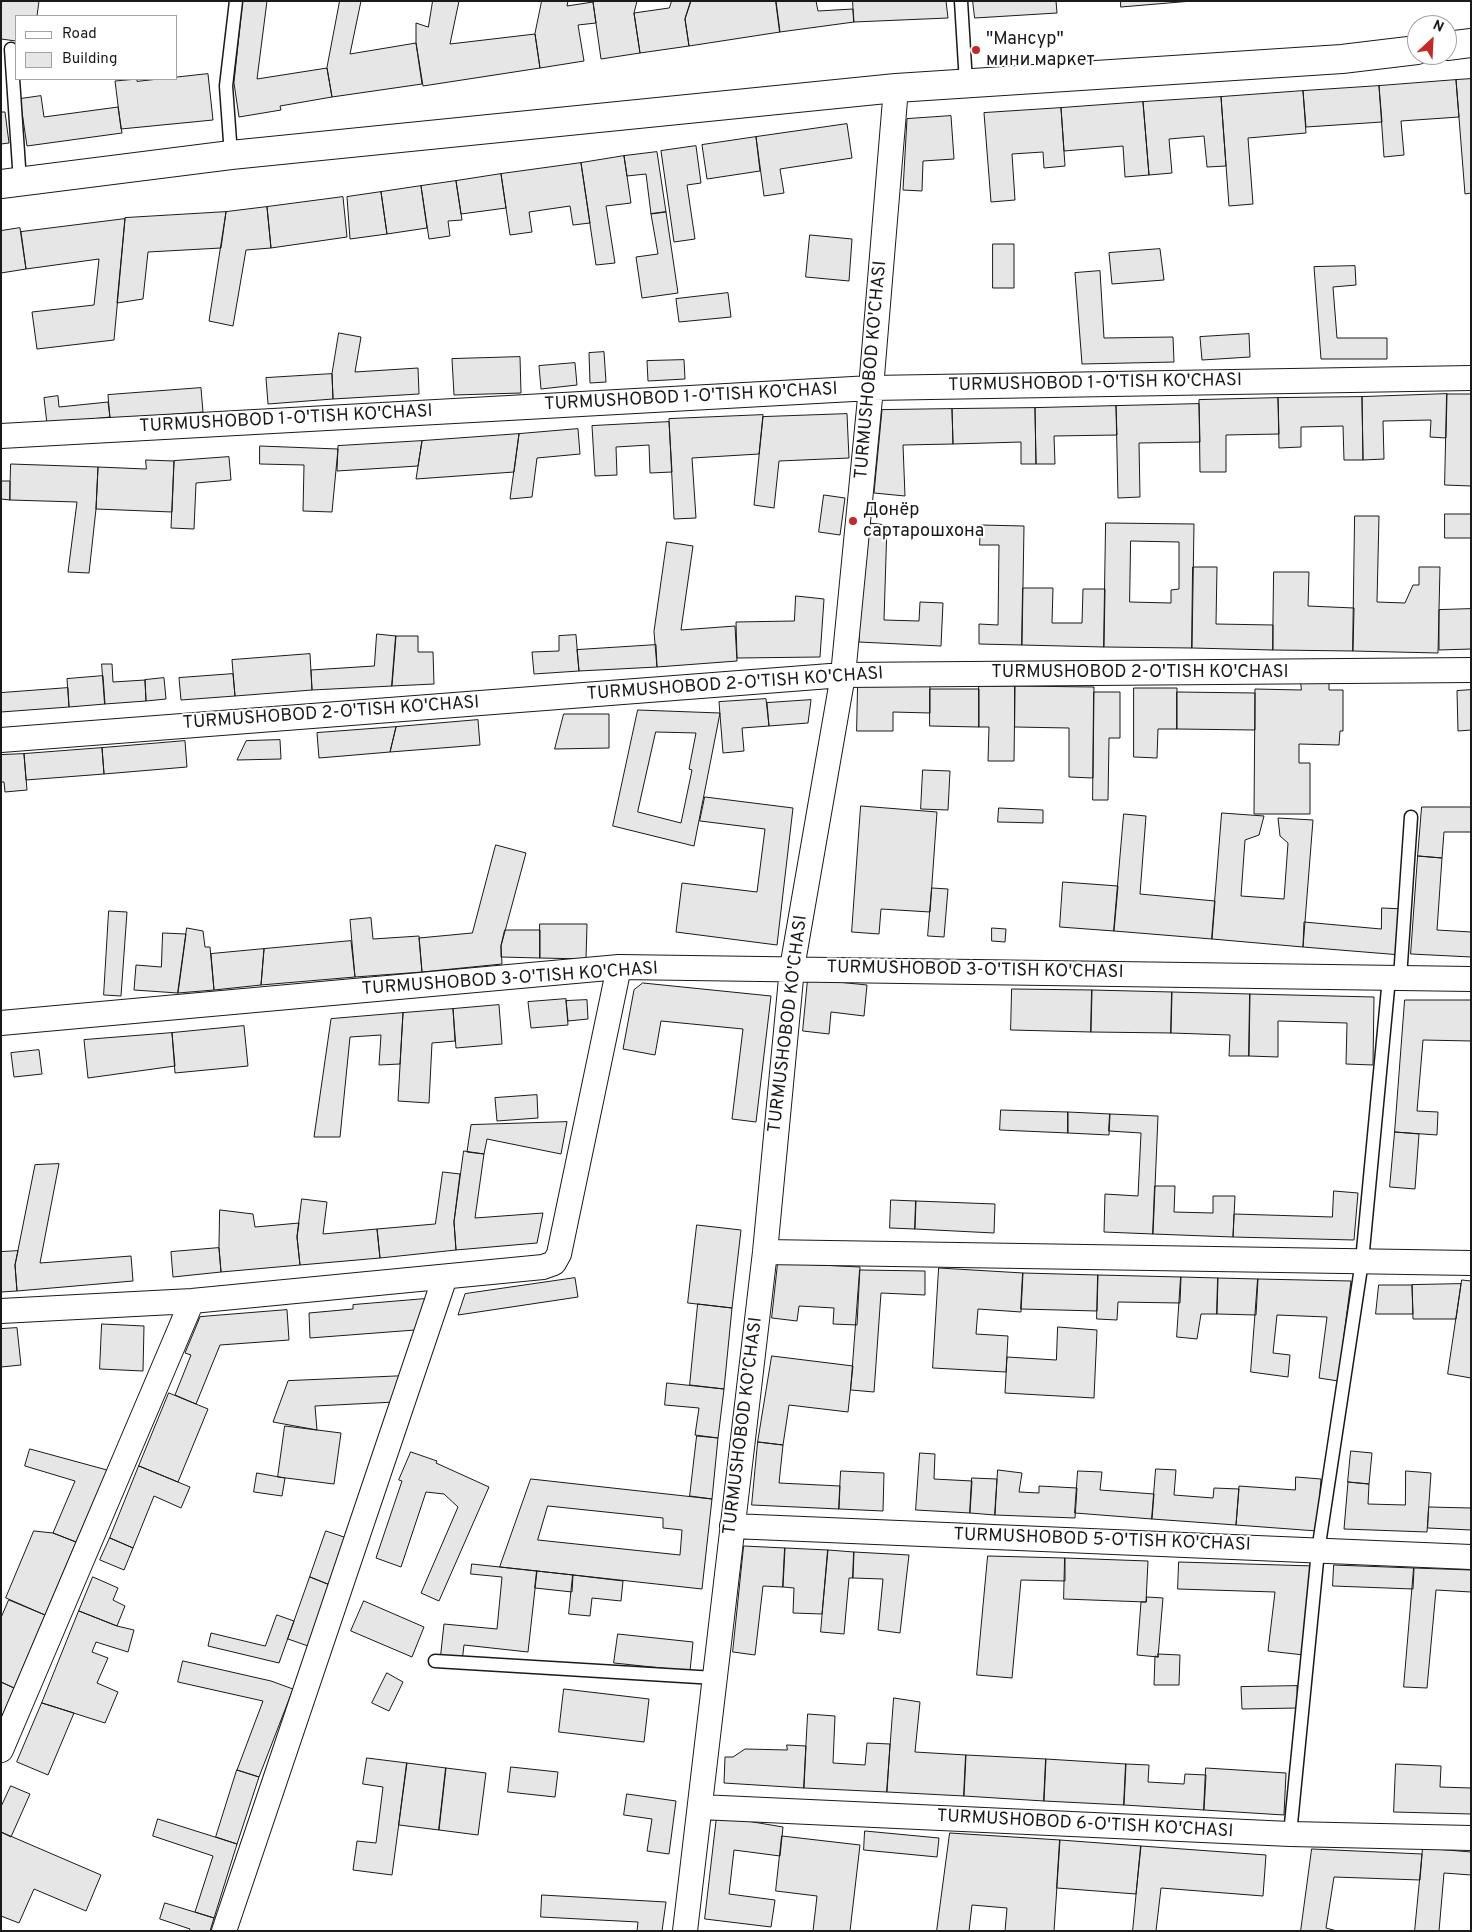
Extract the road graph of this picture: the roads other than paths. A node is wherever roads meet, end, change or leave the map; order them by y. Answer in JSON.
{"nodes":[{"id":1,"x":236,"y":1,"type":"edge"},
{"id":2,"x":961,"y":1,"type":"edge"},
{"id":3,"x":1471,"y":43,"type":"edge"},
{"id":4,"x":1457,"y":45,"type":"edge"},
{"id":5,"x":11,"y":49,"type":"dead end"},
{"id":6,"x":1407,"y":51,"type":"edge"},
{"id":7,"x":966,"y":83,"type":"junction"},
{"id":8,"x":896,"y":88,"type":"junction"},
{"id":9,"x":231,"y":155,"type":"junction"},
{"id":10,"x":11,"y":183,"type":"edge"},
{"id":11,"x":1471,"y":378,"type":"edge"},
{"id":12,"x":871,"y":388,"type":"junction"},
{"id":13,"x":1,"y":436,"type":"edge"},
{"id":14,"x":1471,"y":670,"type":"edge"},
{"id":15,"x":843,"y":675,"type":"junction"},
{"id":16,"x":1,"y":740,"type":"edge"},
{"id":17,"x":1411,"y":817,"type":"dead end"},
{"id":18,"x":620,"y":967,"type":"junction"},
{"id":19,"x":792,"y":968,"type":"junction"},
{"id":20,"x":1395,"y":978,"type":"junction"},
{"id":21,"x":1471,"y":979,"type":"edge"},
{"id":22,"x":1,"y":1024,"type":"edge"},
{"id":23,"x":765,"y":1252,"type":"junction"},
{"id":24,"x":1362,"y":1261,"type":"junction"},
{"id":25,"x":1471,"y":1263,"type":"edge"},
{"id":26,"x":445,"y":1277,"type":"junction"},
{"id":27,"x":192,"y":1301,"type":"junction"},
{"id":28,"x":1,"y":1311,"type":"edge"},
{"id":29,"x":732,"y":1526,"type":"junction"},
{"id":30,"x":1318,"y":1550,"type":"junction"},
{"id":31,"x":1471,"y":1557,"type":"edge"},
{"id":32,"x":434,"y":1661,"type":"dead end"},
{"id":33,"x":715,"y":1678,"type":"junction"},
{"id":34,"x":1,"y":1750,"type":"edge"},
{"id":35,"x":700,"y":1807,"type":"junction"},
{"id":36,"x":1290,"y":1834,"type":"junction"},
{"id":37,"x":1471,"y":1838,"type":"edge"},
{"id":38,"x":224,"y":1931,"type":"edge"},
{"id":39,"x":685,"y":1931,"type":"edge"}],
"edges":[{"from":1,"to":9,"type":"lane"},
{"from":2,"to":7,"type":"lane"},
{"from":3,"to":4,"type":"street"},
{"from":5,"to":10,"type":"lane"},
{"from":6,"to":7,"type":"street"},
{"from":7,"to":8,"type":"street"},
{"from":8,"to":9,"type":"street"},
{"from":8,"to":12,"type":"street","name":"TURMUSHOBOD KO'CHASI"},
{"from":9,"to":10,"type":"street"},
{"from":11,"to":12,"type":"street","name":"TURMUSHOBOD 1-O'TISH KO'CHASI"},
{"from":12,"to":13,"type":"street","name":"TURMUSHOBOD 1-O'TISH KO'CHASI"},
{"from":12,"to":15,"type":"street","name":"TURMUSHOBOD KO'CHASI"},
{"from":14,"to":15,"type":"street","name":"TURMUSHOBOD 2-O'TISH KO'CHASI"},
{"from":15,"to":16,"type":"street","name":"TURMUSHOBOD 2-O'TISH KO'CHASI"},
{"from":15,"to":19,"type":"street","name":"TURMUSHOBOD KO'CHASI"},
{"from":17,"to":20,"type":"lane"},
{"from":18,"to":19,"type":"street","name":"TURMUSHOBOD 3-O'TISH KO'CHASI"},
{"from":18,"to":22,"type":"street","name":"TURMUSHOBOD 3-O'TISH KO'CHASI"},
{"from":18,"to":26,"type":"street"},
{"from":19,"to":20,"type":"street","name":"TURMUSHOBOD 3-O'TISH KO'CHASI"},
{"from":19,"to":23,"type":"street","name":"TURMUSHOBOD KO'CHASI"},
{"from":20,"to":21,"type":"street","name":"TURMUSHOBOD 3-O'TISH KO'CHASI"},
{"from":20,"to":24,"type":"lane"},
{"from":23,"to":24,"type":"street"},
{"from":23,"to":29,"type":"street","name":"TURMUSHOBOD KO'CHASI"},
{"from":24,"to":25,"type":"street"},
{"from":24,"to":30,"type":"lane"},
{"from":26,"to":27,"type":"street"},
{"from":26,"to":38,"type":"street"},
{"from":27,"to":28,"type":"street"},
{"from":27,"to":34,"type":"street"},
{"from":29,"to":30,"type":"street","name":"TURMUSHOBOD 5-O'TISH KO'CHASI"},
{"from":29,"to":33,"type":"street","name":"TURMUSHOBOD KO'CHASI"},
{"from":30,"to":31,"type":"street","name":"TURMUSHOBOD 5-O'TISH KO'CHASI"},
{"from":30,"to":36,"type":"lane"},
{"from":32,"to":33,"type":"lane"},
{"from":33,"to":35,"type":"street","name":"TURMUSHOBOD KO'CHASI"},
{"from":35,"to":36,"type":"street","name":"TURMUSHOBOD 6-O'TISH KO'CHASI"},
{"from":35,"to":39,"type":"street","name":"TURMUSHOBOD KO'CHASI"},
{"from":36,"to":37,"type":"street","name":"TURMUSHOBOD 6-O'TISH KO'CHASI"}]}
